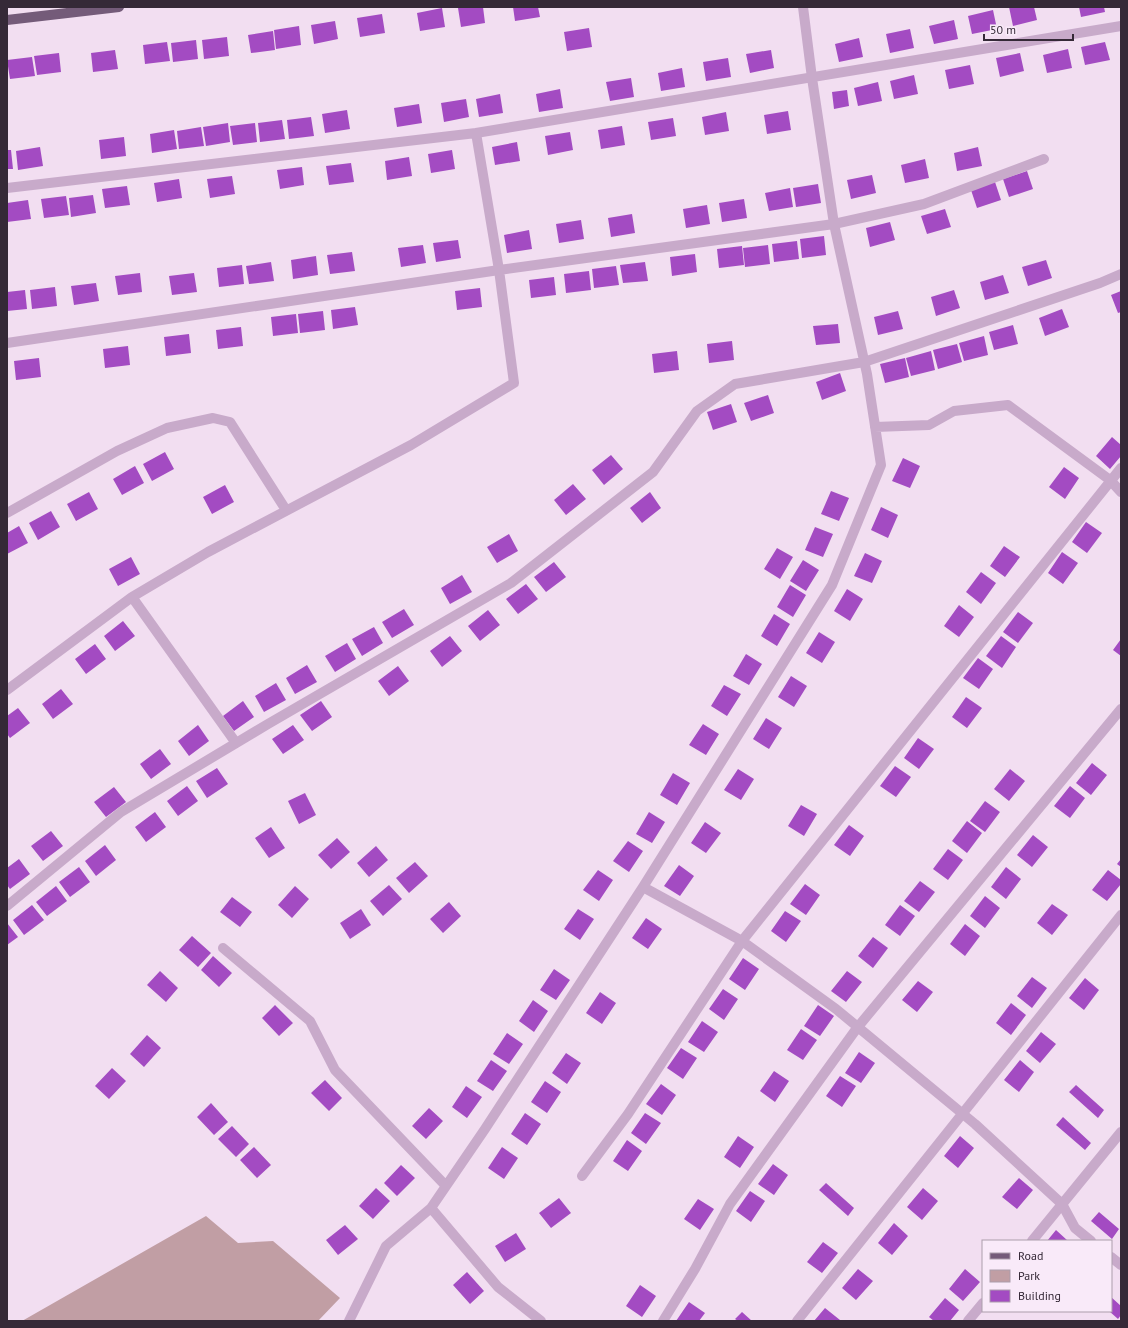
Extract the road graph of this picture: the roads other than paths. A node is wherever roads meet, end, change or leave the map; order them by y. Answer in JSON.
{"nodes":[{"id":1,"x":119,"y":7,"type":"edge"},
{"id":2,"x":803,"y":7,"type":"edge"},
{"id":3,"x":7,"y":20,"type":"edge"},
{"id":4,"x":1121,"y":26,"type":"edge"},
{"id":5,"x":812,"y":78,"type":"junction"},
{"id":6,"x":476,"y":133,"type":"junction"},
{"id":7,"x":1044,"y":159,"type":"dead end"},
{"id":8,"x":7,"y":188,"type":"edge"},
{"id":9,"x":834,"y":224,"type":"junction"},
{"id":10,"x":499,"y":270,"type":"junction"},
{"id":11,"x":1121,"y":274,"type":"edge"},
{"id":12,"x":7,"y":343,"type":"edge"},
{"id":13,"x":864,"y":362,"type":"junction"},
{"id":14,"x":875,"y":427,"type":"junction"},
{"id":15,"x":1121,"y":468,"type":"edge"},
{"id":16,"x":1110,"y":480,"type":"junction"},
{"id":17,"x":1121,"y":492,"type":"edge"},
{"id":18,"x":286,"y":510,"type":"junction"},
{"id":19,"x":7,"y":513,"type":"edge"},
{"id":20,"x":132,"y":597,"type":"junction"},
{"id":21,"x":7,"y":690,"type":"edge"},
{"id":22,"x":1121,"y":709,"type":"edge"},
{"id":23,"x":236,"y":743,"type":"junction"},
{"id":24,"x":643,"y":887,"type":"junction"},
{"id":25,"x":7,"y":906,"type":"edge"},
{"id":26,"x":1121,"y":916,"type":"edge"},
{"id":27,"x":742,"y":941,"type":"junction"},
{"id":28,"x":223,"y":948,"type":"dead end"},
{"id":29,"x":857,"y":1028,"type":"junction"},
{"id":30,"x":963,"y":1115,"type":"junction"},
{"id":31,"x":1121,"y":1132,"type":"edge"},
{"id":32,"x":582,"y":1176,"type":"dead end"},
{"id":33,"x":446,"y":1186,"type":"junction"},
{"id":34,"x":1062,"y":1204,"type":"junction"},
{"id":35,"x":431,"y":1208,"type":"junction"},
{"id":36,"x":1033,"y":1240,"type":"edge"},
{"id":37,"x":1090,"y":1240,"type":"edge"},
{"id":38,"x":1112,"y":1258,"type":"edge"},
{"id":39,"x":1121,"y":1265,"type":"edge"},
{"id":40,"x":982,"y":1304,"type":"edge"},
{"id":41,"x":349,"y":1321,"type":"edge"},
{"id":42,"x":541,"y":1321,"type":"edge"},
{"id":43,"x":663,"y":1321,"type":"edge"},
{"id":44,"x":797,"y":1321,"type":"edge"},
{"id":45,"x":968,"y":1321,"type":"edge"}],
"edges":[{"from":1,"to":3,"type":"main road"},
{"from":2,"to":5,"type":"street"},
{"from":4,"to":5,"type":"street"},
{"from":5,"to":6,"type":"street"},
{"from":5,"to":9,"type":"street"},
{"from":6,"to":8,"type":"street"},
{"from":6,"to":10,"type":"street"},
{"from":7,"to":9,"type":"street"},
{"from":9,"to":10,"type":"street"},
{"from":9,"to":13,"type":"street"},
{"from":10,"to":12,"type":"street"},
{"from":10,"to":18,"type":"street"},
{"from":11,"to":13,"type":"street"},
{"from":13,"to":14,"type":"street"},
{"from":13,"to":23,"type":"street"},
{"from":14,"to":16,"type":"street"},
{"from":14,"to":24,"type":"street"},
{"from":15,"to":16,"type":"street"},
{"from":16,"to":17,"type":"street"},
{"from":16,"to":27,"type":"street"},
{"from":18,"to":19,"type":"street"},
{"from":18,"to":20,"type":"street"},
{"from":20,"to":21,"type":"street"},
{"from":20,"to":23,"type":"street"},
{"from":22,"to":29,"type":"street"},
{"from":23,"to":25,"type":"street"},
{"from":24,"to":27,"type":"street"},
{"from":24,"to":33,"type":"street"},
{"from":26,"to":30,"type":"street"},
{"from":27,"to":29,"type":"street"},
{"from":27,"to":32,"type":"street"},
{"from":28,"to":33,"type":"street"},
{"from":29,"to":30,"type":"street"},
{"from":29,"to":43,"type":"street"},
{"from":30,"to":34,"type":"street"},
{"from":30,"to":44,"type":"street"},
{"from":31,"to":34,"type":"street"},
{"from":33,"to":35,"type":"street"},
{"from":34,"to":36,"type":"street"},
{"from":34,"to":37,"type":"street"},
{"from":35,"to":41,"type":"street"},
{"from":35,"to":42,"type":"street"},
{"from":38,"to":39,"type":"street"},
{"from":40,"to":45,"type":"street"}]}
